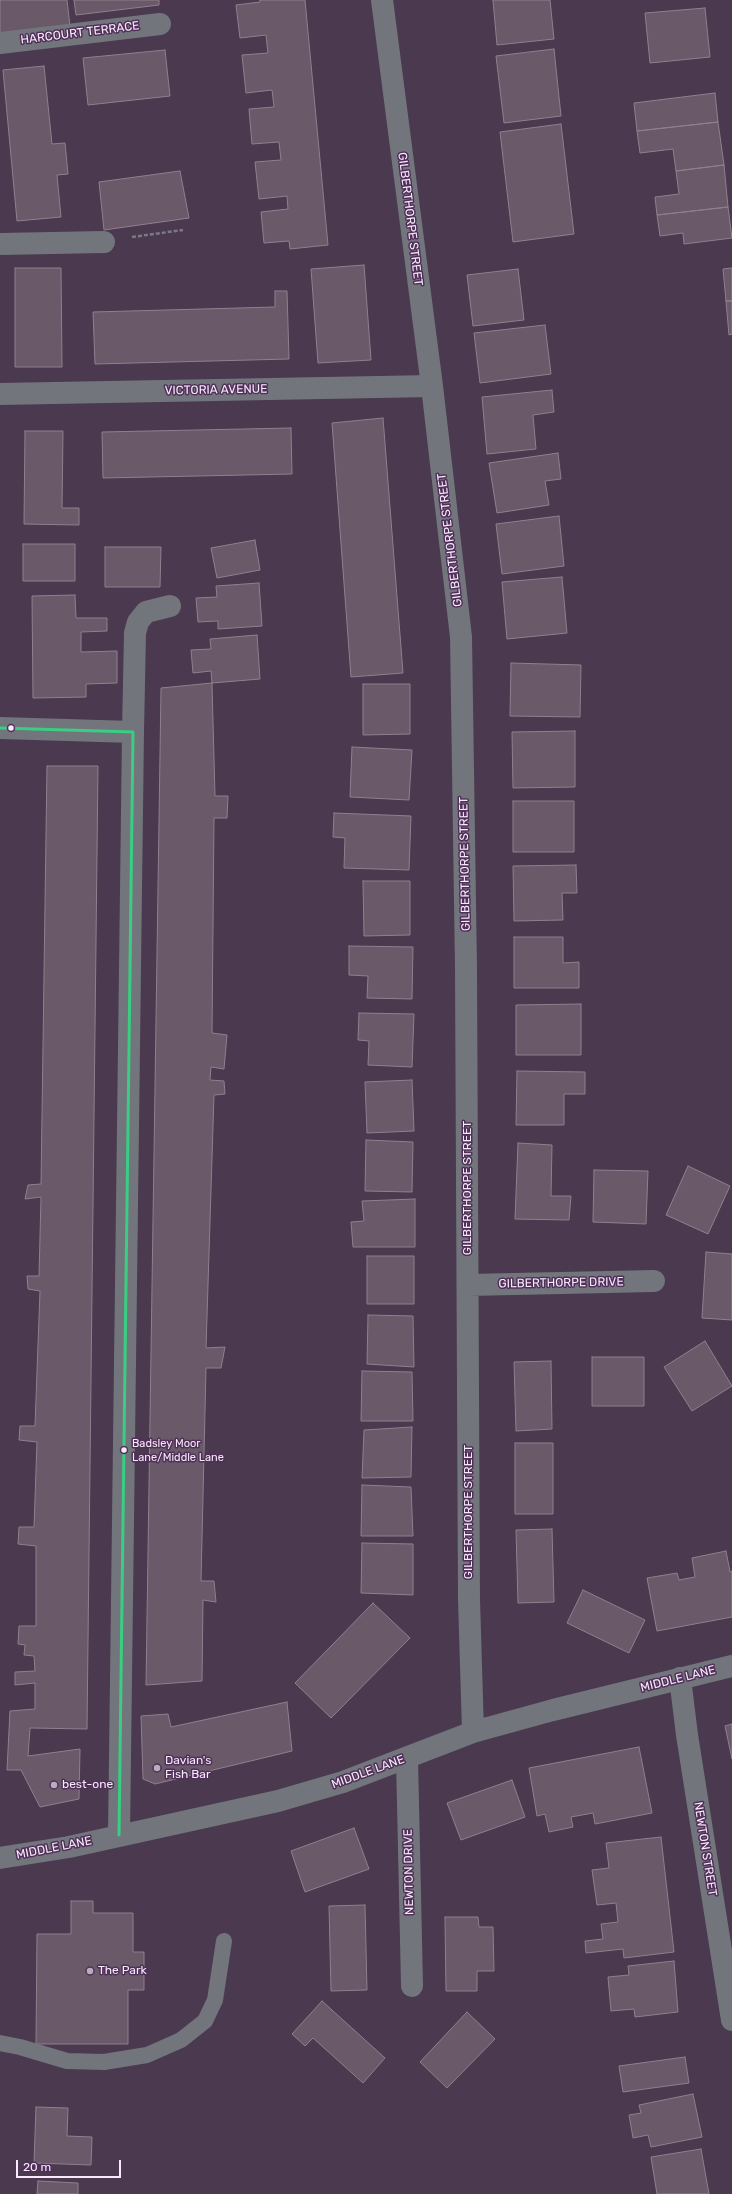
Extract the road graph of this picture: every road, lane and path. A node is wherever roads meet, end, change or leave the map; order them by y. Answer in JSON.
{"nodes":[{"id":1,"x":382,"y":0,"type":"edge"},
{"id":2,"x":160,"y":24,"type":"dead end"},
{"id":3,"x":0,"y":43,"type":"edge"},
{"id":4,"x":183,"y":230,"type":"dead end"},
{"id":5,"x":104,"y":242,"type":"joint"},
{"id":6,"x":0,"y":244,"type":"edge"},
{"id":7,"x":432,"y":386,"type":"junction"},
{"id":8,"x":0,"y":394,"type":"edge"},
{"id":9,"x":170,"y":606,"type":"dead end"},
{"id":10,"x":0,"y":728,"type":"edge"},
{"id":11,"x":133,"y":732,"type":"junction"},
{"id":12,"x":654,"y":1281,"type":"dead end"},
{"id":13,"x":468,"y":1286,"type":"junction"},
{"id":14,"x":732,"y":1666,"type":"edge"},
{"id":15,"x":680,"y":1678,"type":"junction"},
{"id":16,"x":473,"y":1732,"type":"junction"},
{"id":17,"x":407,"y":1758,"type":"junction"},
{"id":18,"x":118,"y":1835,"type":"junction"},
{"id":19,"x":0,"y":1858,"type":"edge"},
{"id":20,"x":224,"y":1942,"type":"dead end"},
{"id":21,"x":412,"y":1986,"type":"dead end"},
{"id":22,"x":732,"y":2020,"type":"edge"},
{"id":23,"x":0,"y":2043,"type":"edge"}],
"edges":[{"from":1,"to":7,"type":"street","name":"GILBERTHORPE STREET"},
{"from":2,"to":3,"type":"street","name":"HARCOURT TERRACE"},
{"from":4,"to":5,"type":"path"},
{"from":5,"to":6,"type":"street"},
{"from":7,"to":8,"type":"street","name":"VICTORIA AVENUE"},
{"from":7,"to":13,"type":"street","name":"GILBERTHORPE STREET"},
{"from":9,"to":11,"type":"street"},
{"from":10,"to":11,"type":"street"},
{"from":11,"to":18,"type":"street"},
{"from":12,"to":13,"type":"street","name":"GILBERTHORPE DRIVE"},
{"from":13,"to":16,"type":"street","name":"GILBERTHORPE STREET"},
{"from":14,"to":15,"type":"street","name":"MIDDLE LANE"},
{"from":15,"to":16,"type":"street","name":"MIDDLE LANE"},
{"from":15,"to":22,"type":"street","name":"NEWTON STREET"},
{"from":16,"to":17,"type":"street","name":"MIDDLE LANE"},
{"from":17,"to":18,"type":"street","name":"MIDDLE LANE"},
{"from":17,"to":21,"type":"street","name":"NEWTON DRIVE"},
{"from":18,"to":19,"type":"street","name":"MIDDLE LANE"},
{"from":20,"to":23,"type":"lane"}]}
